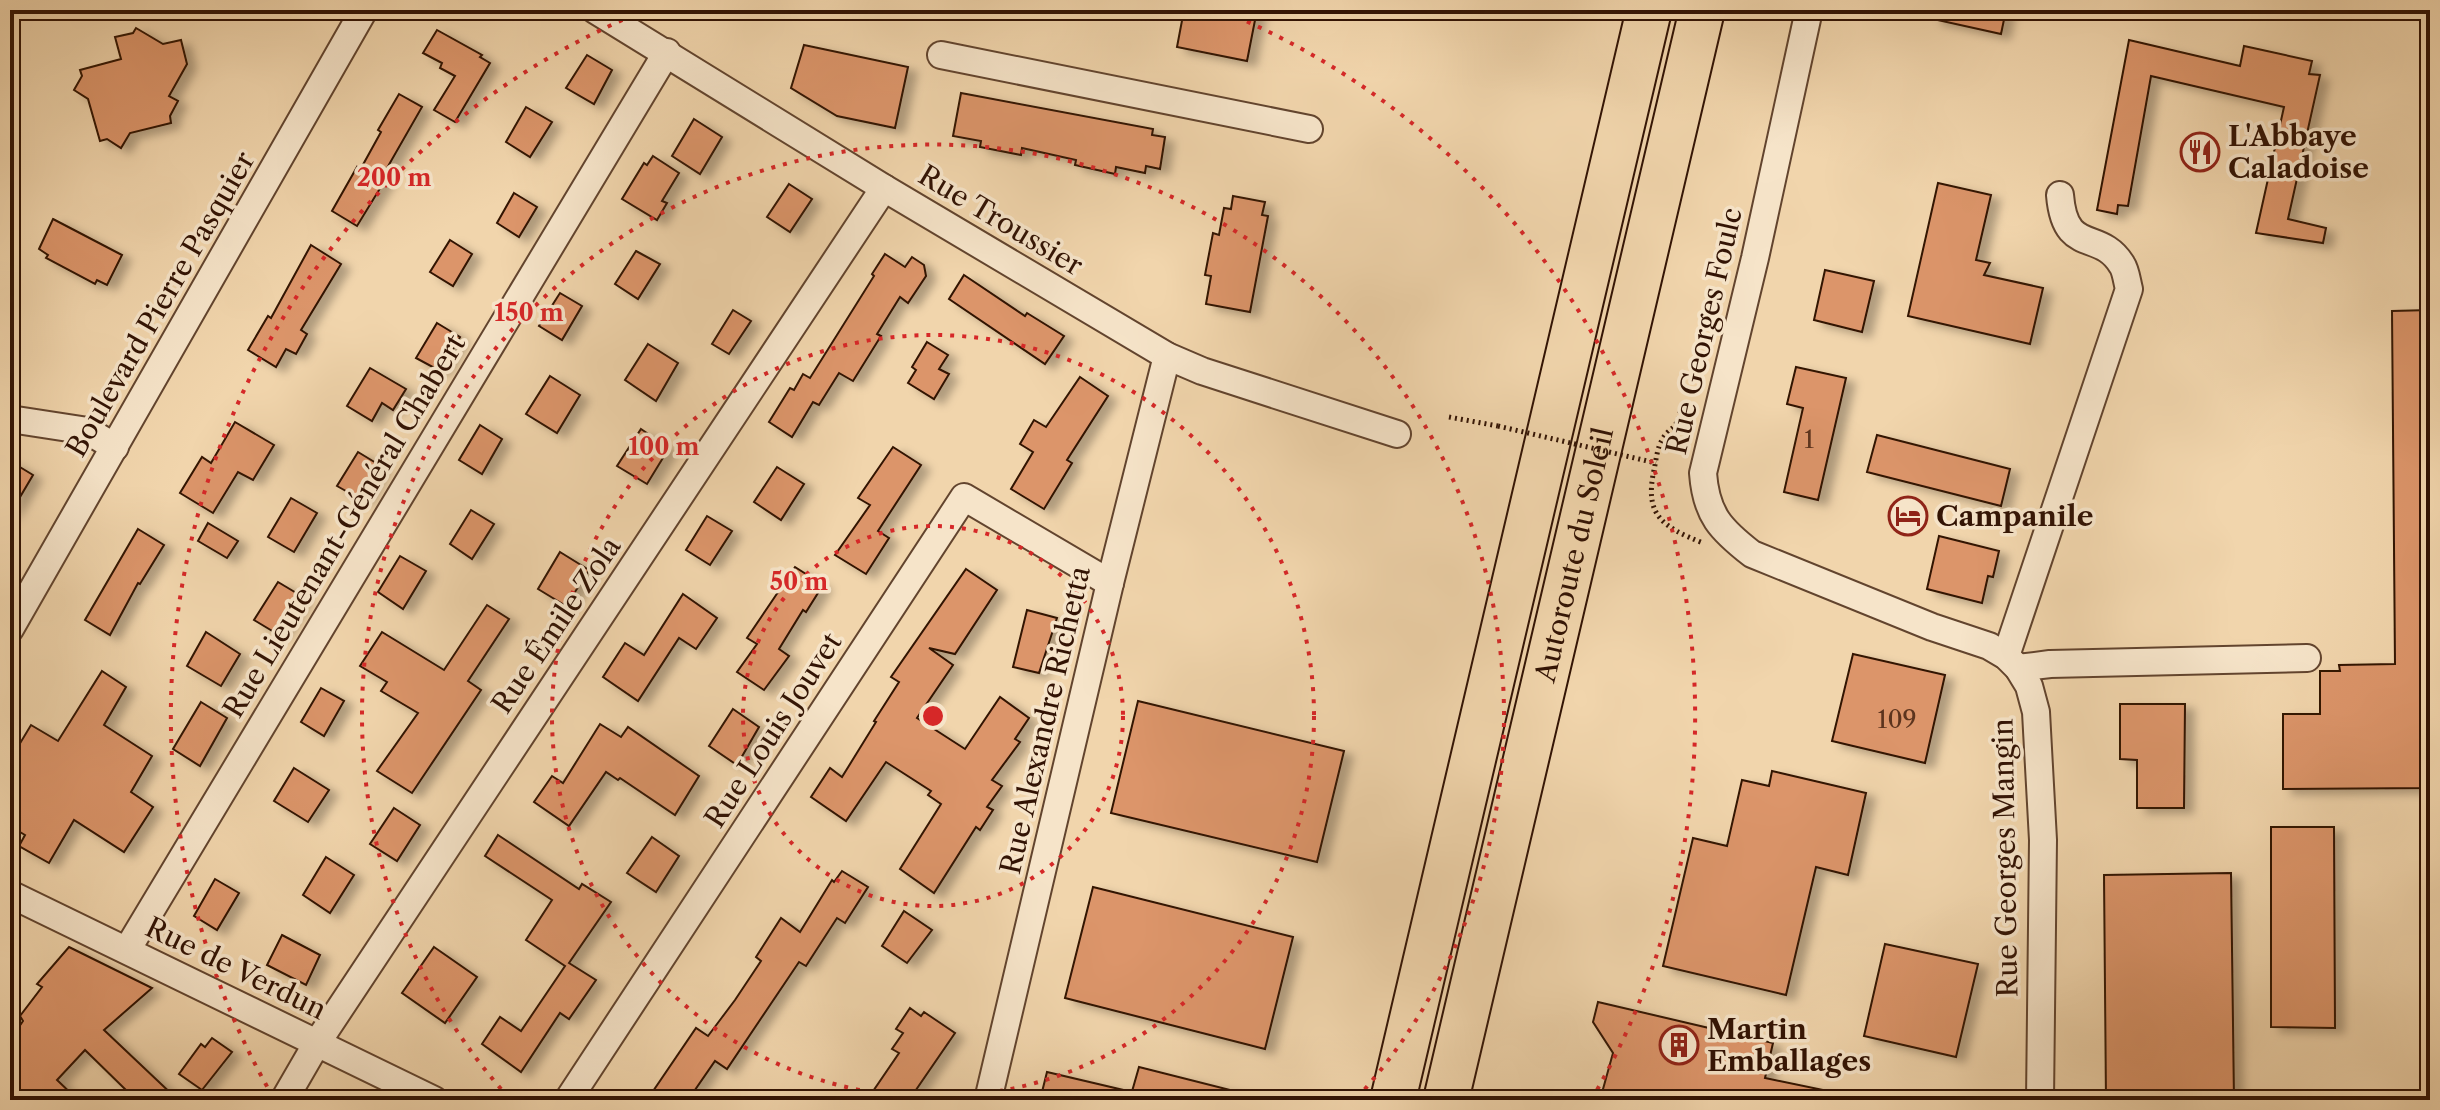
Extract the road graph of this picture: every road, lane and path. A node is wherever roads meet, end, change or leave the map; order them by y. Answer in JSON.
{"nodes":[{"id":1,"x":364,"y":10,"type":"edge"},
{"id":2,"x":595,"y":10,"type":"edge"},
{"id":3,"x":1649,"y":10,"type":"edge"},
{"id":4,"x":1702,"y":10,"type":"edge"},
{"id":5,"x":1809,"y":10,"type":"edge"},
{"id":6,"x":635,"y":21,"type":"edge"},
{"id":7,"x":667,"y":52,"type":"junction"},
{"id":8,"x":941,"y":55,"type":"dead end"},
{"id":9,"x":1309,"y":129,"type":"dead end"},
{"id":10,"x":884,"y":188,"type":"junction"},
{"id":11,"x":2060,"y":195,"type":"dead end"},
{"id":12,"x":1167,"y":356,"type":"junction"},
{"id":13,"x":1717,"y":414,"type":"junction"},
{"id":14,"x":1449,"y":417,"type":"dead end"},
{"id":15,"x":10,"y":419,"type":"edge"},
{"id":16,"x":1397,"y":434,"type":"dead end"},
{"id":17,"x":115,"y":447,"type":"junction"},
{"id":18,"x":1656,"y":463,"type":"junction"},
{"id":19,"x":1730,"y":537,"type":"junction"},
{"id":20,"x":1110,"y":583,"type":"junction"},
{"id":21,"x":10,"y":629,"type":"edge"},
{"id":22,"x":2307,"y":658,"type":"dead end"},
{"id":23,"x":2012,"y":662,"type":"junction"},
{"id":24,"x":10,"y":894,"type":"edge"},
{"id":25,"x":127,"y":950,"type":"junction"},
{"id":26,"x":317,"y":1043,"type":"junction"},
{"id":27,"x":284,"y":1100,"type":"edge"},
{"id":28,"x":434,"y":1100,"type":"edge"},
{"id":29,"x":568,"y":1100,"type":"edge"},
{"id":30,"x":988,"y":1100,"type":"edge"},
{"id":31,"x":1393,"y":1100,"type":"edge"},
{"id":32,"x":1446,"y":1100,"type":"edge"},
{"id":33,"x":2040,"y":1100,"type":"edge"}],
"edges":[{"from":1,"to":17,"type":"street","name":"Boulevard Pierre Pasquier"},
{"from":2,"to":6,"type":"street","name":"Rue Troussier"},
{"from":3,"to":31,"type":"highway","name":"Autoroute du Soleil"},
{"from":4,"to":32,"type":"highway","name":"Autoroute du Soleil"},
{"from":5,"to":13,"type":"street","name":"Rue Georges Foulc"},
{"from":6,"to":7,"type":"street","name":"Rue Troussier"},
{"from":7,"to":10,"type":"street","name":"Rue Troussier"},
{"from":7,"to":25,"type":"street","name":"Rue Lieutenant-Général Chabert"},
{"from":8,"to":9,"type":"street"},
{"from":10,"to":12,"type":"street","name":"Rue Troussier"},
{"from":10,"to":26,"type":"street","name":"Rue Émile Zola"},
{"from":11,"to":23,"type":"street"},
{"from":12,"to":16,"type":"street","name":"Rue Troussier"},
{"from":12,"to":20,"type":"street","name":"Rue Alexandre Richetta"},
{"from":13,"to":18,"type":"path"},
{"from":13,"to":19,"type":"street","name":"Rue Georges Foulc"},
{"from":14,"to":18,"type":"path","bridge":true},
{"from":15,"to":17,"type":"street"},
{"from":17,"to":21,"type":"street","name":"Boulevard Pierre Pasquier"},
{"from":18,"to":19,"type":"path"},
{"from":19,"to":23,"type":"street","name":"Rue Georges Foulc"},
{"from":20,"to":29,"type":"street","name":"Rue Louis Jouvet"},
{"from":20,"to":30,"type":"street","name":"Rue Alexandre Richetta"},
{"from":22,"to":23,"type":"street"},
{"from":23,"to":33,"type":"street","name":"Rue Georges Mangin"},
{"from":24,"to":25,"type":"street","name":"Rue de Verdun"},
{"from":25,"to":26,"type":"street","name":"Rue de Verdun"},
{"from":26,"to":27,"type":"street","name":"Rue Émile Zola"},
{"from":26,"to":28,"type":"street","name":"Rue de Verdun"}]}
